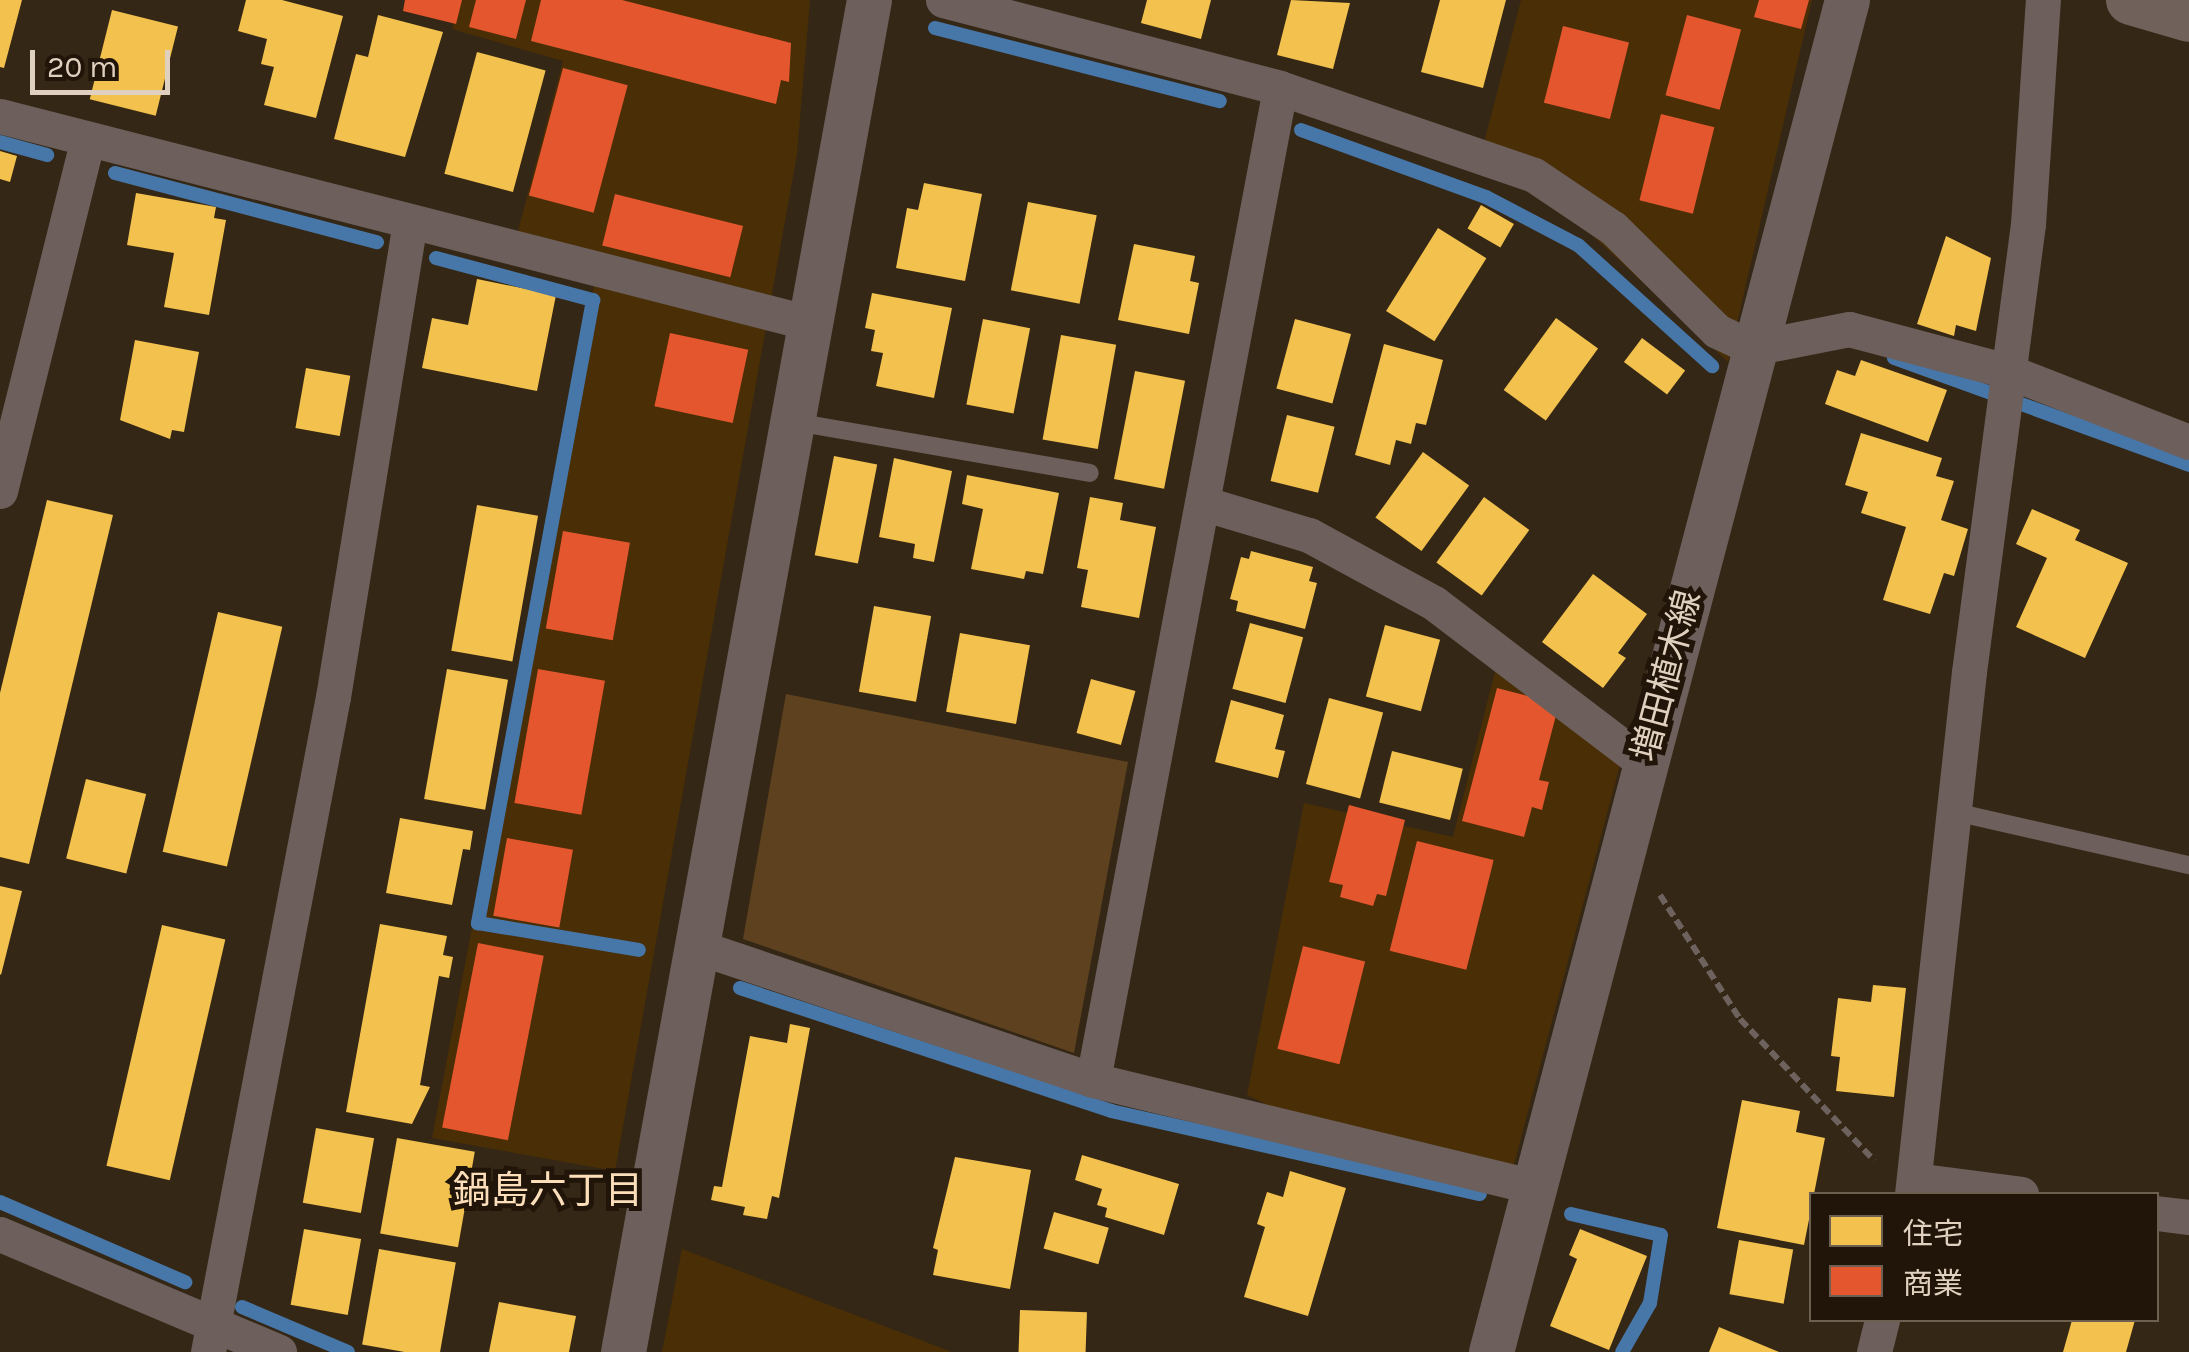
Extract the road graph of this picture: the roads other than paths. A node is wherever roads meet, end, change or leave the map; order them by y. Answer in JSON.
{"nodes":[{"id":1,"x":869,"y":0,"type":"edge"},
{"id":2,"x":943,"y":0,"type":"edge"},
{"id":3,"x":1847,"y":0,"type":"edge"},
{"id":4,"x":2043,"y":0,"type":"edge"},
{"id":5,"x":2131,"y":0,"type":"edge"},
{"id":6,"x":2189,"y":17,"type":"edge"},
{"id":7,"x":1280,"y":88,"type":"junction"},
{"id":8,"x":0,"y":116,"type":"edge"},
{"id":9,"x":88,"y":139,"type":"junction"},
{"id":10,"x":410,"y":224,"type":"junction"},
{"id":11,"x":810,"y":324,"type":"junction"},
{"id":12,"x":1753,"y":348,"type":"junction"},
{"id":13,"x":2008,"y":372,"type":"junction"},
{"id":14,"x":792,"y":421,"type":"junction"},
{"id":15,"x":2189,"y":442,"type":"edge"},
{"id":16,"x":1090,"y":472,"type":"dead end"},
{"id":17,"x":0,"y":491,"type":"edge"},
{"id":18,"x":1202,"y":503,"type":"junction"},
{"id":19,"x":1644,"y":762,"type":"junction"},
{"id":20,"x":1955,"y":812,"type":"junction"},
{"id":21,"x":2189,"y":865,"type":"edge"},
{"id":22,"x":695,"y":946,"type":"junction"},
{"id":23,"x":1093,"y":1080,"type":"junction"},
{"id":24,"x":1534,"y":1187,"type":"junction"},
{"id":25,"x":1913,"y":1187,"type":"edge"},
{"id":26,"x":1990,"y":1192,"type":"edge"},
{"id":27,"x":2159,"y":1213,"type":"edge"},
{"id":28,"x":2189,"y":1218,"type":"edge"},
{"id":29,"x":0,"y":1234,"type":"edge"},
{"id":30,"x":1882,"y":1322,"type":"edge"},
{"id":31,"x":210,"y":1338,"type":"edge"},
{"id":32,"x":279,"y":1352,"type":"edge"},
{"id":33,"x":624,"y":1352,"type":"edge"},
{"id":34,"x":1491,"y":1352,"type":"edge"},
{"id":35,"x":1874,"y":1352,"type":"edge"}],
"edges":[{"from":1,"to":11,"type":"street"},
{"from":2,"to":7,"type":"street"},
{"from":3,"to":12,"type":"street","name":"増田植木線"},
{"from":4,"to":13,"type":"street"},
{"from":5,"to":6,"type":"main road"},
{"from":7,"to":12,"type":"street"},
{"from":7,"to":18,"type":"street"},
{"from":8,"to":9,"type":"street"},
{"from":9,"to":10,"type":"street"},
{"from":9,"to":17,"type":"street"},
{"from":10,"to":11,"type":"street"},
{"from":10,"to":31,"type":"street"},
{"from":11,"to":14,"type":"street"},
{"from":12,"to":13,"type":"street"},
{"from":12,"to":19,"type":"street","name":"増田植木線"},
{"from":13,"to":15,"type":"street"},
{"from":13,"to":20,"type":"street"},
{"from":14,"to":16,"type":"lane"},
{"from":14,"to":22,"type":"street"},
{"from":18,"to":19,"type":"street"},
{"from":18,"to":23,"type":"street"},
{"from":19,"to":24,"type":"street","name":"増田植木線"},
{"from":20,"to":21,"type":"lane"},
{"from":20,"to":25,"type":"street"},
{"from":22,"to":23,"type":"street"},
{"from":22,"to":33,"type":"street"},
{"from":23,"to":24,"type":"street"},
{"from":24,"to":34,"type":"street","name":"増田植木線"},
{"from":25,"to":26,"type":"street"},
{"from":27,"to":28,"type":"street"},
{"from":29,"to":31,"type":"street"},
{"from":30,"to":35,"type":"street"},
{"from":31,"to":32,"type":"street"}]}
